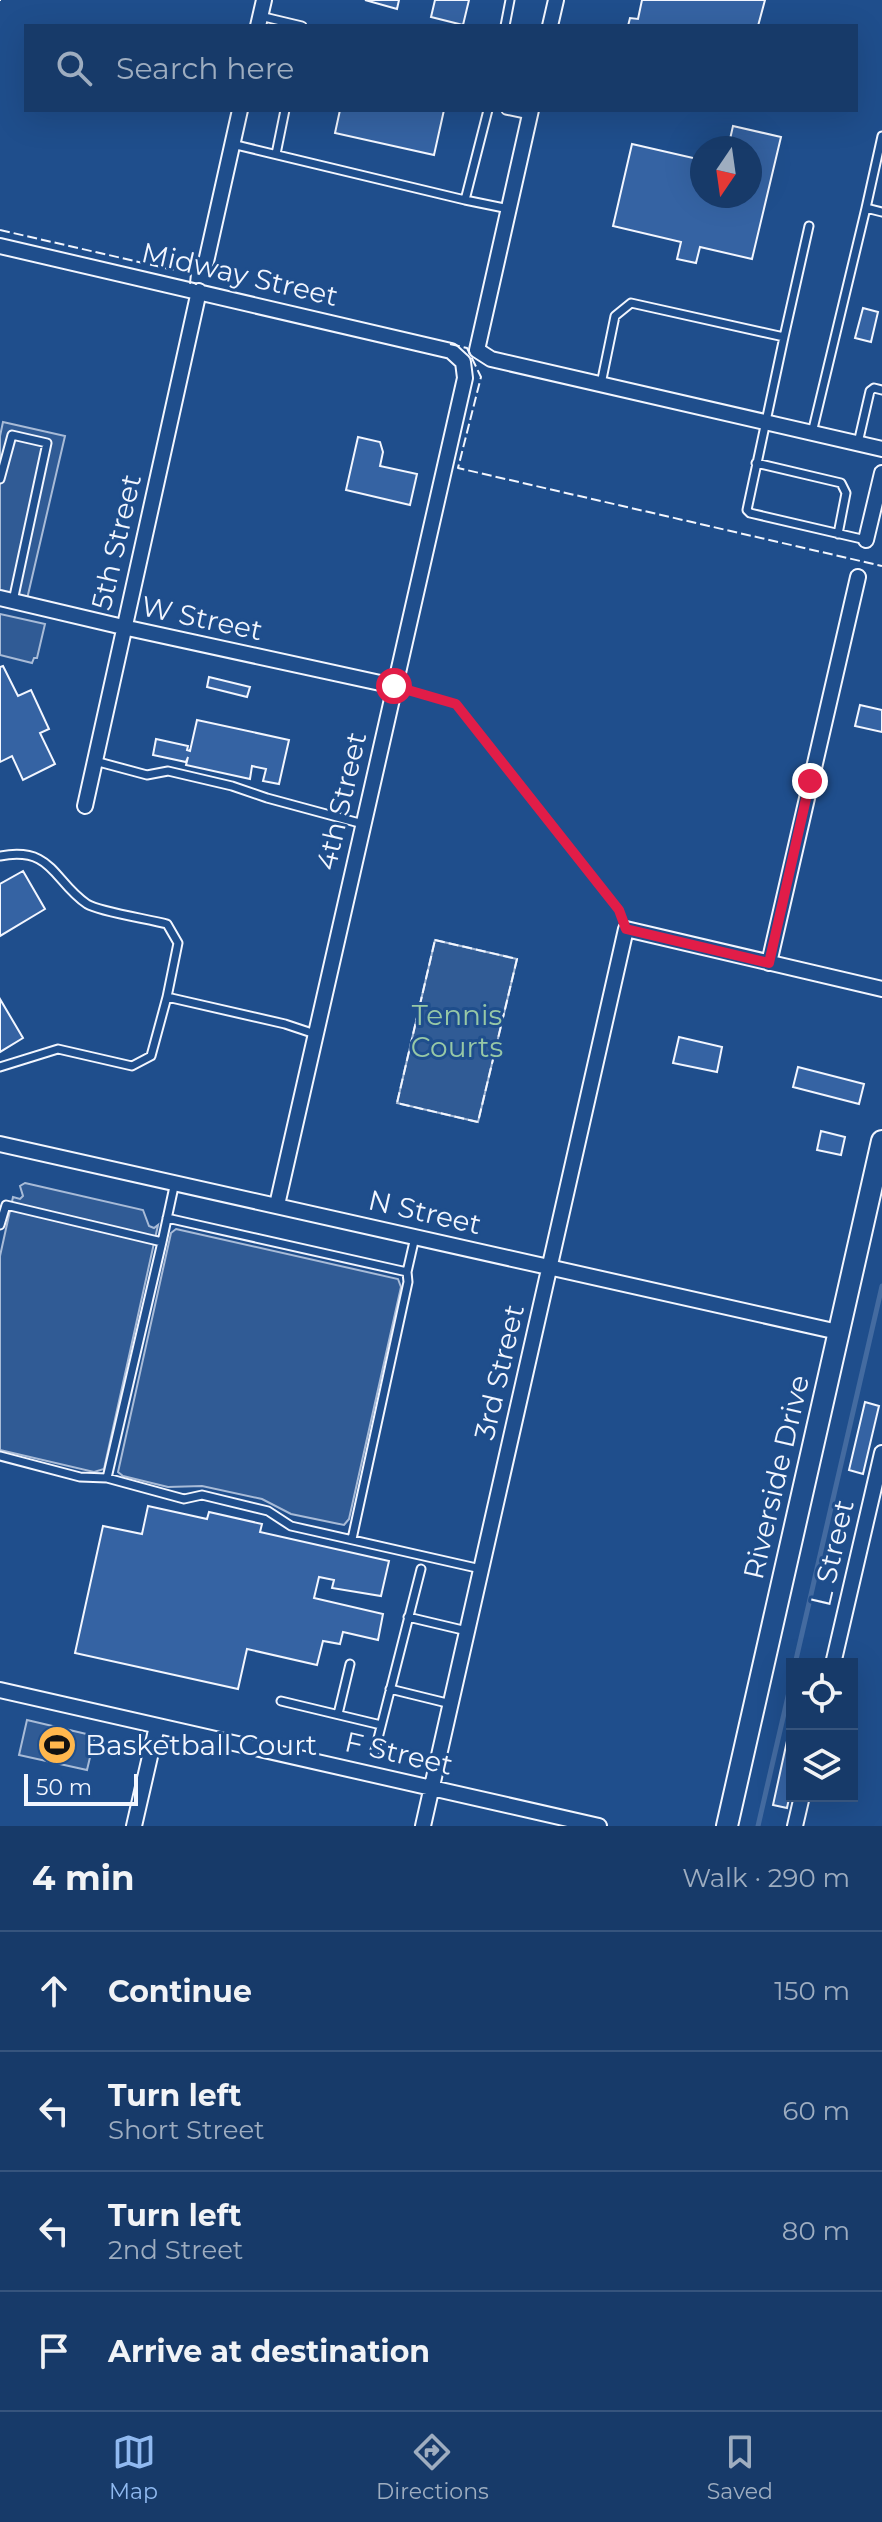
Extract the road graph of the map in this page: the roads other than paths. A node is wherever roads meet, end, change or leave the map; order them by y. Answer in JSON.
{"nodes":[{"id":1,"x":264,"y":0,"type":"edge"},
{"id":2,"x":510,"y":0,"type":"edge"},
{"id":3,"x":556,"y":0,"type":"edge"},
{"id":4,"x":259,"y":21,"type":"edge"},
{"id":5,"x":285,"y":24,"type":"edge"},
{"id":6,"x":505,"y":24,"type":"edge"},
{"id":7,"x":550,"y":24,"type":"edge"},
{"id":8,"x":240,"y":112,"type":"edge"},
{"id":9,"x":285,"y":112,"type":"edge"},
{"id":10,"x":487,"y":112,"type":"edge"},
{"id":11,"x":530,"y":112,"type":"edge"},
{"id":12,"x":882,"y":136,"type":"edge"},
{"id":13,"x":232,"y":144,"type":"junction"},
{"id":14,"x":276,"y":154,"type":"junction"},
{"id":15,"x":465,"y":200,"type":"junction"},
{"id":16,"x":866,"y":208,"type":"junction"},
{"id":17,"x":509,"y":209,"type":"junction"},
{"id":18,"x":882,"y":212,"type":"edge"},
{"id":19,"x":809,"y":226,"type":"dead end"},
{"id":20,"x":0,"y":246,"type":"edge"},
{"id":21,"x":206,"y":262,"type":"dead end"},
{"id":22,"x":199,"y":291,"type":"junction"},
{"id":23,"x":784,"y":337,"type":"junction"},
{"id":24,"x":463,"y":362,"type":"joint"},
{"id":25,"x":601,"y":384,"type":"junction"},
{"id":26,"x":882,"y":390,"type":"edge"},
{"id":27,"x":765,"y":422,"type":"junction"},
{"id":28,"x":812,"y":433,"type":"junction"},
{"id":29,"x":858,"y":443,"type":"junction"},
{"id":30,"x":882,"y":449,"type":"edge"},
{"id":31,"x":756,"y":463,"type":"junction"},
{"id":32,"x":882,"y":473,"type":"edge"},
{"id":33,"x":0,"y":479,"type":"edge"},
{"id":34,"x":838,"y":534,"type":"junction"},
{"id":35,"x":866,"y":540,"type":"joint"},
{"id":36,"x":858,"y":577,"type":"dead end"},
{"id":37,"x":7,"y":599,"type":"edge"},
{"id":38,"x":123,"y":627,"type":"junction"},
{"id":39,"x":394,"y":686,"type":"junction"},
{"id":40,"x":95,"y":761,"type":"junction"},
{"id":41,"x":85,"y":806,"type":"dead end"},
{"id":42,"x":363,"y":824,"type":"junction"},
{"id":43,"x":0,"y":856,"type":"edge"},
{"id":44,"x":769,"y":963,"type":"junction"},
{"id":45,"x":882,"y":989,"type":"edge"},
{"id":46,"x":167,"y":997,"type":"junction"},
{"id":47,"x":315,"y":1034,"type":"junction"},
{"id":48,"x":0,"y":1067,"type":"edge"},
{"id":49,"x":882,"y":1141,"type":"edge"},
{"id":50,"x":0,"y":1144,"type":"edge"},
{"id":51,"x":175,"y":1182,"type":"junction"},
{"id":52,"x":277,"y":1205,"type":"junction"},
{"id":53,"x":167,"y":1218,"type":"junction"},
{"id":54,"x":0,"y":1225,"type":"edge"},
{"id":55,"x":415,"y":1236,"type":"junction"},
{"id":56,"x":162,"y":1242,"type":"junction"},
{"id":57,"x":549,"y":1267,"type":"junction"},
{"id":58,"x":407,"y":1272,"type":"junction"},
{"id":59,"x":838,"y":1332,"type":"junction"},
{"id":60,"x":882,"y":1453,"type":"edge"},
{"id":61,"x":0,"y":1456,"type":"edge"},
{"id":62,"x":107,"y":1478,"type":"junction"},
{"id":63,"x":352,"y":1539,"type":"junction"},
{"id":64,"x":421,"y":1569,"type":"dead end"},
{"id":65,"x":481,"y":1569,"type":"junction"},
{"id":66,"x":408,"y":1617,"type":"junction"},
{"id":67,"x":467,"y":1631,"type":"junction"},
{"id":68,"x":834,"y":1658,"type":"edge"},
{"id":69,"x":350,"y":1664,"type":"dead end"},
{"id":70,"x":390,"y":1689,"type":"junction"},
{"id":71,"x":0,"y":1690,"type":"edge"},
{"id":72,"x":281,"y":1701,"type":"dead end"},
{"id":73,"x":451,"y":1704,"type":"junction"},
{"id":74,"x":338,"y":1714,"type":"junction"},
{"id":75,"x":381,"y":1725,"type":"junction"},
{"id":76,"x":157,"y":1726,"type":"junction"},
{"id":77,"x":374,"y":1754,"type":"dead end"},
{"id":78,"x":432,"y":1787,"type":"junction"},
{"id":79,"x":801,"y":1802,"type":"edge"},
{"id":80,"x":134,"y":1826,"type":"edge"},
{"id":81,"x":423,"y":1826,"type":"edge"},
{"id":82,"x":599,"y":1826,"type":"edge"},
{"id":83,"x":727,"y":1826,"type":"edge"},
{"id":84,"x":795,"y":1826,"type":"edge"}],
"edges":[{"from":1,"to":4,"type":"street"},
{"from":2,"to":6,"type":"lane"},
{"from":3,"to":7,"type":"street"},
{"from":4,"to":5,"type":"lane"},
{"from":8,"to":13,"type":"street"},
{"from":9,"to":14,"type":"lane"},
{"from":10,"to":15,"type":"lane"},
{"from":11,"to":17,"type":"street"},
{"from":12,"to":16,"type":"lane"},
{"from":13,"to":14,"type":"lane"},
{"from":13,"to":21,"type":"street"},
{"from":14,"to":15,"type":"lane"},
{"from":15,"to":17,"type":"lane"},
{"from":16,"to":18,"type":"lane"},
{"from":16,"to":28,"type":"lane"},
{"from":17,"to":25,"type":"street"},
{"from":19,"to":23,"type":"lane"},
{"from":20,"to":22,"type":"street","name":"Midway Street"},
{"from":22,"to":24,"type":"street","name":"Midway Street"},
{"from":22,"to":38,"type":"street","name":"5th Street"},
{"from":23,"to":25,"type":"lane"},
{"from":23,"to":27,"type":"lane"},
{"from":24,"to":39,"type":"street","name":"4th Street"},
{"from":25,"to":27,"type":"street"},
{"from":26,"to":29,"type":"lane"},
{"from":27,"to":28,"type":"street"},
{"from":27,"to":31,"type":"lane"},
{"from":28,"to":29,"type":"street"},
{"from":29,"to":30,"type":"street"},
{"from":31,"to":34,"type":"lane"},
{"from":31,"to":34,"type":"lane"},
{"from":32,"to":35,"type":"street"},
{"from":33,"to":37,"type":"lane"},
{"from":34,"to":35,"type":"lane"},
{"from":36,"to":44,"type":"street"},
{"from":37,"to":38,"type":"street","name":"W Street"},
{"from":38,"to":39,"type":"street","name":"W Street"},
{"from":38,"to":40,"type":"street","name":"5th Street"},
{"from":39,"to":42,"type":"street","name":"4th Street"},
{"from":40,"to":41,"type":"street","name":"5th Street"},
{"from":40,"to":42,"type":"lane"},
{"from":42,"to":47,"type":"street","name":"4th Street"},
{"from":43,"to":46,"type":"lane"},
{"from":44,"to":45,"type":"street"},
{"from":44,"to":57,"type":"street","name":"3rd Street"},
{"from":46,"to":47,"type":"lane"},
{"from":46,"to":48,"type":"lane"},
{"from":47,"to":52,"type":"street","name":"4th Street"},
{"from":49,"to":59,"type":"street","name":"Riverside Drive"},
{"from":50,"to":51,"type":"street","name":"N Street"},
{"from":51,"to":52,"type":"street","name":"N Street"},
{"from":51,"to":53,"type":"lane"},
{"from":52,"to":55,"type":"street","name":"N Street"},
{"from":53,"to":56,"type":"lane"},
{"from":53,"to":58,"type":"lane"},
{"from":54,"to":56,"type":"lane"},
{"from":55,"to":57,"type":"street","name":"N Street"},
{"from":55,"to":58,"type":"lane"},
{"from":56,"to":62,"type":"lane"},
{"from":57,"to":59,"type":"street","name":"N Street"},
{"from":57,"to":65,"type":"street","name":"3rd Street"},
{"from":58,"to":63,"type":"lane"},
{"from":59,"to":83,"type":"street","name":"Riverside Drive"},
{"from":60,"to":68,"type":"street","name":"L Street"},
{"from":61,"to":62,"type":"lane"},
{"from":62,"to":63,"type":"lane"},
{"from":63,"to":65,"type":"lane"},
{"from":64,"to":66,"type":"lane"},
{"from":65,"to":67,"type":"street","name":"3rd Street"},
{"from":66,"to":67,"type":"lane"},
{"from":66,"to":70,"type":"lane"},
{"from":67,"to":73,"type":"street","name":"3rd Street"},
{"from":69,"to":74,"type":"lane"},
{"from":70,"to":73,"type":"lane"},
{"from":70,"to":75,"type":"lane"},
{"from":71,"to":76,"type":"street","name":"F Street"},
{"from":72,"to":74,"type":"lane"},
{"from":73,"to":78,"type":"street","name":"3rd Street"},
{"from":74,"to":75,"type":"lane"},
{"from":75,"to":77,"type":"lane"},
{"from":76,"to":78,"type":"street","name":"F Street"},
{"from":76,"to":80,"type":"street"},
{"from":78,"to":81,"type":"street","name":"3rd Street"},
{"from":78,"to":82,"type":"street","name":"F Street"},
{"from":79,"to":84,"type":"street"}]}
